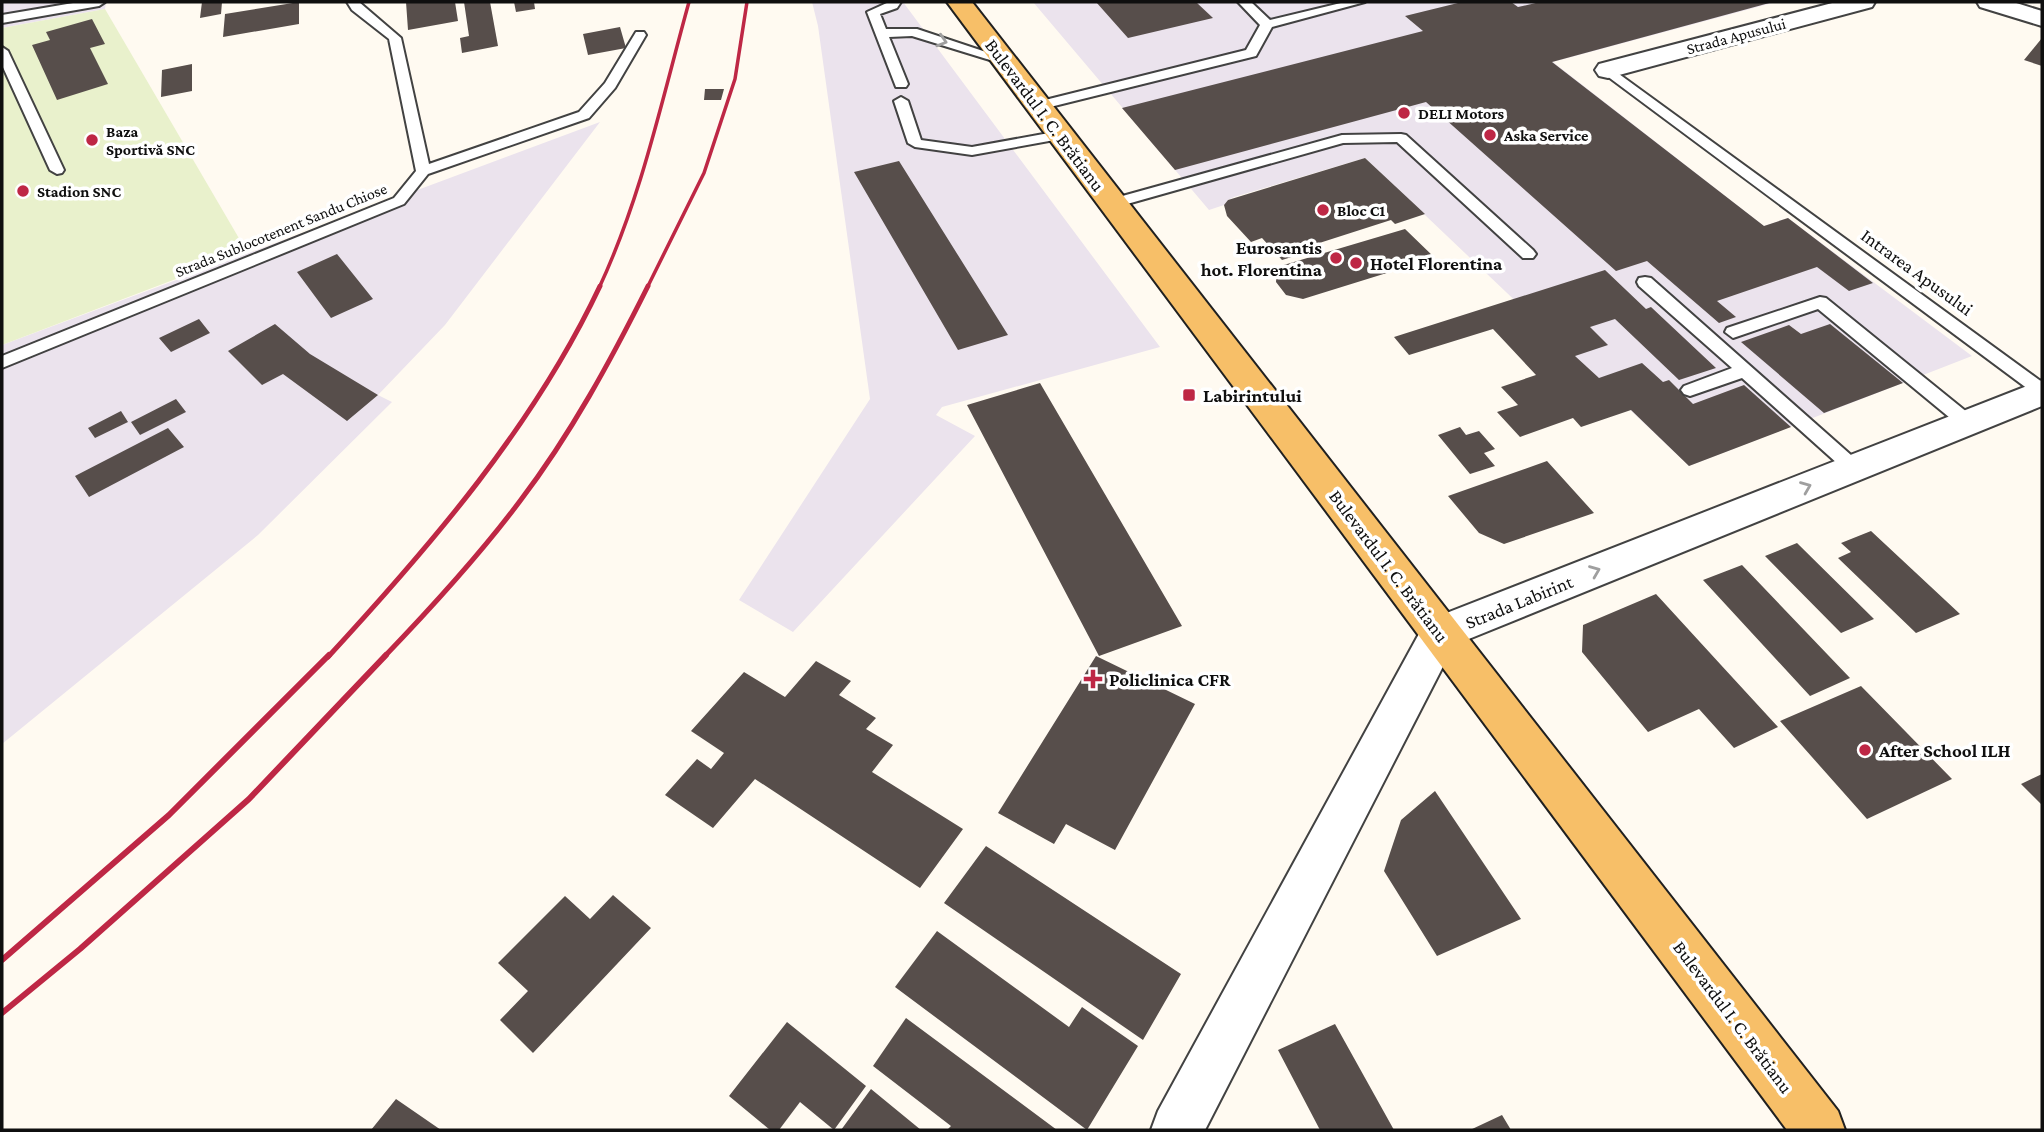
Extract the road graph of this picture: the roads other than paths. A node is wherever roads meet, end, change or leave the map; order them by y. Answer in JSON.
{"nodes":[{"id":1,"x":99,"y":2,"type":"edge"},
{"id":2,"x":353,"y":2,"type":"edge"},
{"id":3,"x":895,"y":2,"type":"edge"},
{"id":4,"x":959,"y":2,"type":"edge"},
{"id":5,"x":1244,"y":2,"type":"edge"},
{"id":6,"x":1359,"y":2,"type":"edge"},
{"id":7,"x":1863,"y":2,"type":"edge"},
{"id":8,"x":1989,"y":2,"type":"edge"},
{"id":9,"x":2,"y":19,"type":"edge"},
{"id":10,"x":2042,"y":19,"type":"edge"},
{"id":11,"x":1267,"y":23,"type":"junction"},
{"id":12,"x":881,"y":33,"type":"junction"},
{"id":13,"x":639,"y":35,"type":"dead end"},
{"id":14,"x":2,"y":51,"type":"edge"},
{"id":15,"x":1003,"y":60,"type":"junction"},
{"id":16,"x":1608,"y":70,"type":"joint"},
{"id":17,"x":901,"y":84,"type":"dead end"},
{"id":18,"x":901,"y":101,"type":"dead end"},
{"id":19,"x":1038,"y":106,"type":"junction"},
{"id":20,"x":1060,"y":135,"type":"junction"},
{"id":21,"x":57,"y":170,"type":"dead end"},
{"id":22,"x":423,"y":171,"type":"junction"},
{"id":23,"x":1112,"y":203,"type":"junction"},
{"id":24,"x":1528,"y":254,"type":"dead end"},
{"id":25,"x":1645,"y":282,"type":"dead end"},
{"id":26,"x":1733,"y":332,"type":"dead end"},
{"id":27,"x":2,"y":362,"type":"edge"},
{"id":28,"x":1745,"y":370,"type":"junction"},
{"id":29,"x":1690,"y":390,"type":"dead end"},
{"id":30,"x":2042,"y":391,"type":"edge"},
{"id":31,"x":1967,"y":422,"type":"junction"},
{"id":32,"x":1854,"y":468,"type":"junction"},
{"id":33,"x":1440,"y":633,"type":"junction"},
{"id":34,"x":1177,"y":1130,"type":"edge"},
{"id":35,"x":1819,"y":1130,"type":"edge"}],
"edges":[{"from":1,"to":9,"type":"lane"},
{"from":2,"to":22,"type":"lane"},
{"from":3,"to":12,"type":"lane"},
{"from":4,"to":15,"type":"main road","name":"Bulevardul I. C. Brătianu"},
{"from":5,"to":11,"type":"lane"},
{"from":6,"to":11,"type":"lane"},
{"from":7,"to":16,"type":"street","name":"Strada Apusului"},
{"from":8,"to":10,"type":"street"},
{"from":11,"to":19,"type":"lane"},
{"from":12,"to":15,"type":"lane","one_way":true},
{"from":12,"to":17,"type":"lane"},
{"from":13,"to":22,"type":"lane"},
{"from":14,"to":21,"type":"lane"},
{"from":15,"to":19,"type":"main road","name":"Bulevardul I. C. Brătianu"},
{"from":16,"to":30,"type":"lane","name":"Intrarea Apusului"},
{"from":18,"to":20,"type":"lane"},
{"from":19,"to":20,"type":"main road","name":"Bulevardul I. C. Brătianu"},
{"from":20,"to":23,"type":"main road","name":"Bulevardul I. C. Brătianu"},
{"from":22,"to":27,"type":"lane","name":"Strada Sublocotenent Sandu Chiose"},
{"from":23,"to":24,"type":"lane"},
{"from":23,"to":33,"type":"main road","name":"Bulevardul I. C. Brătianu"},
{"from":25,"to":28,"type":"lane"},
{"from":26,"to":31,"type":"lane"},
{"from":28,"to":29,"type":"lane"},
{"from":28,"to":32,"type":"lane"},
{"from":30,"to":31,"type":"street","name":"Strada Labirint"},
{"from":31,"to":32,"type":"street","name":"Strada Labirint"},
{"from":33,"to":32,"type":"street","name":"Strada Labirint","one_way":true},
{"from":33,"to":34,"type":"street","name":"Strada Labirint"},
{"from":33,"to":35,"type":"main road","name":"Bulevardul I. C. Brătianu"}]}
